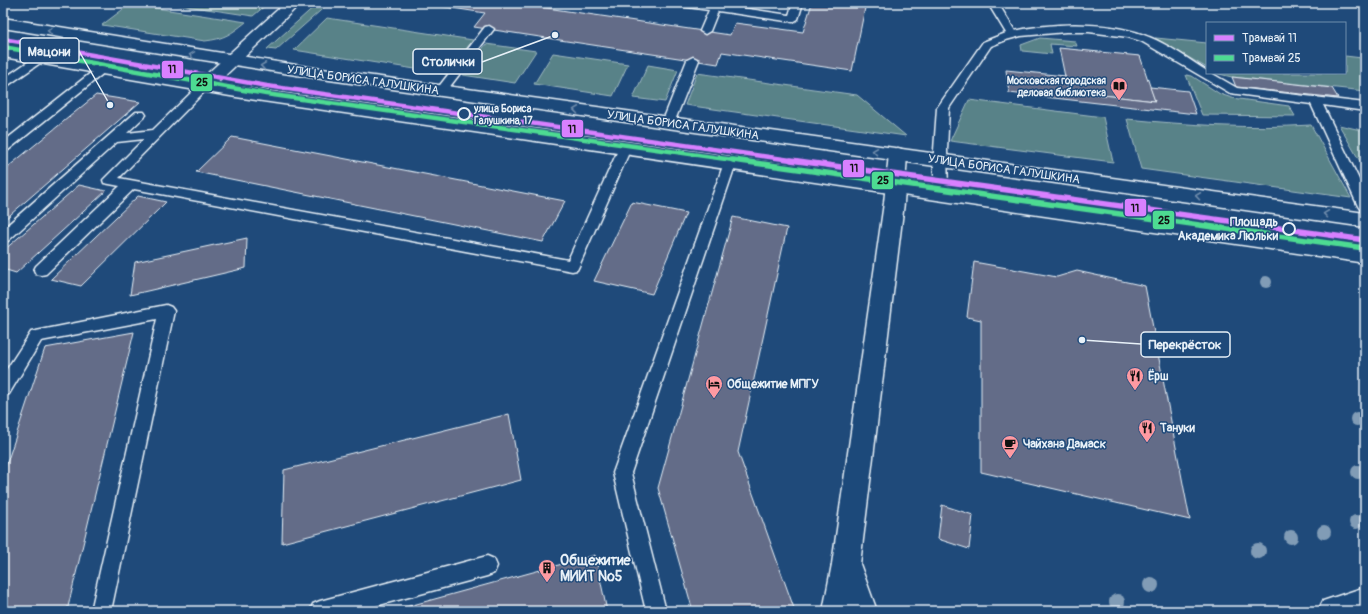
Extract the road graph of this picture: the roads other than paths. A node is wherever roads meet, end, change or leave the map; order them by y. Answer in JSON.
{"nodes":[{"id":1,"x":290,"y":3,"type":"edge"},
{"id":2,"x":680,"y":3,"type":"edge"},
{"id":3,"x":798,"y":3,"type":"edge"},
{"id":4,"x":994,"y":5,"type":"dead end"},
{"id":5,"x":715,"y":8,"type":"junction"},
{"id":6,"x":3,"y":24,"type":"edge"},
{"id":7,"x":489,"y":29,"type":"dead end"},
{"id":8,"x":705,"y":31,"type":"dead end"},
{"id":9,"x":1012,"y":34,"type":"junction"},
{"id":10,"x":3,"y":52,"type":"edge"},
{"id":11,"x":39,"y":59,"type":"junction"},
{"id":12,"x":693,"y":60,"type":"dead end"},
{"id":13,"x":231,"y":61,"type":"junction"},
{"id":14,"x":101,"y":70,"type":"junction"},
{"id":15,"x":3,"y":84,"type":"edge"},
{"id":16,"x":203,"y":87,"type":"junction"},
{"id":17,"x":441,"y":91,"type":"junction"},
{"id":18,"x":1316,"y":102,"type":"junction"},
{"id":19,"x":1365,"y":107,"type":"edge"},
{"id":20,"x":140,"y":115,"type":"dead end"},
{"id":21,"x":668,"y":123,"type":"junction"},
{"id":22,"x":157,"y":133,"type":"junction"},
{"id":23,"x":113,"y":139,"type":"junction"},
{"id":24,"x":3,"y":148,"type":"edge"},
{"id":25,"x":624,"y":148,"type":"junction"},
{"id":26,"x":898,"y":154,"type":"junction"},
{"id":27,"x":940,"y":160,"type":"junction"},
{"id":28,"x":730,"y":163,"type":"junction"},
{"id":29,"x":131,"y":184,"type":"junction"},
{"id":30,"x":895,"y":187,"type":"junction"},
{"id":31,"x":941,"y":194,"type":"junction"},
{"id":32,"x":1365,"y":206,"type":"edge"},
{"id":33,"x":1365,"y":220,"type":"edge"},
{"id":34,"x":3,"y":237,"type":"edge"},
{"id":35,"x":1365,"y":255,"type":"edge"},
{"id":36,"x":41,"y":270,"type":"dead end"},
{"id":37,"x":3,"y":388,"type":"edge"},
{"id":38,"x":846,"y":564,"type":"junction"},
{"id":39,"x":487,"y":566,"type":"dead end"},
{"id":40,"x":1365,"y":601,"type":"edge"},
{"id":41,"x":101,"y":611,"type":"edge"},
{"id":42,"x":320,"y":611,"type":"edge"},
{"id":43,"x":656,"y":611,"type":"edge"},
{"id":44,"x":838,"y":611,"type":"edge"},
{"id":45,"x":862,"y":611,"type":"edge"},
{"id":46,"x":1333,"y":611,"type":"edge"}],
"edges":[{"from":1,"to":13,"type":"main road"},
{"from":2,"to":5,"type":"lane"},
{"from":3,"to":5,"type":"lane"},
{"from":4,"to":9,"type":"lane"},
{"from":5,"to":8,"type":"lane"},
{"from":13,"to":6,"type":"main road","name":"УЛИЦА БОРИСА ГАЛУШКИНА","one_way":true},
{"from":7,"to":17,"type":"lane"},
{"from":9,"to":18,"type":"lane"},
{"from":9,"to":27,"type":"lane"},
{"from":10,"to":11,"type":"main road"},
{"from":11,"to":14,"type":"main road"},
{"from":11,"to":15,"type":"lane"},
{"from":12,"to":21,"type":"lane"},
{"from":13,"to":16,"type":"main road"},
{"from":17,"to":13,"type":"main road","name":"УЛИЦА БОРИСА ГАЛУШКИНА","one_way":true},
{"from":14,"to":16,"type":"main road"},
{"from":14,"to":24,"type":"lane"},
{"from":16,"to":22,"type":"lane"},
{"from":16,"to":25,"type":"main road"},
{"from":21,"to":17,"type":"main road","name":"УЛИЦА БОРИСА ГАЛУШКИНА","one_way":true},
{"from":18,"to":19,"type":"lane"},
{"from":18,"to":32,"type":"lane"},
{"from":20,"to":23,"type":"lane"},
{"from":26,"to":21,"type":"main road","name":"УЛИЦА БОРИСА ГАЛУШКИНА","one_way":true},
{"from":22,"to":23,"type":"lane"},
{"from":22,"to":29,"type":"lane"},
{"from":23,"to":34,"type":"lane"},
{"from":25,"to":28,"type":"main road"},
{"from":25,"to":29,"type":"lane"},
{"from":26,"to":27,"type":"main road","name":"УЛИЦА БОРИСА ГАЛУШКИНА"},
{"from":26,"to":30,"type":"main road"},
{"from":27,"to":31,"type":"lane"},
{"from":33,"to":27,"type":"main road","name":"УЛИЦА БОРИСА ГАЛУШКИНА","one_way":true},
{"from":28,"to":30,"type":"main road"},
{"from":28,"to":43,"type":"lane"},
{"from":29,"to":36,"type":"lane"},
{"from":30,"to":31,"type":"main road"},
{"from":30,"to":38,"type":"main road"},
{"from":31,"to":35,"type":"main road"},
{"from":37,"to":41,"type":"lane"},
{"from":38,"to":44,"type":"main road"},
{"from":38,"to":45,"type":"main road"},
{"from":39,"to":42,"type":"lane"},
{"from":40,"to":46,"type":"main road"}]}
